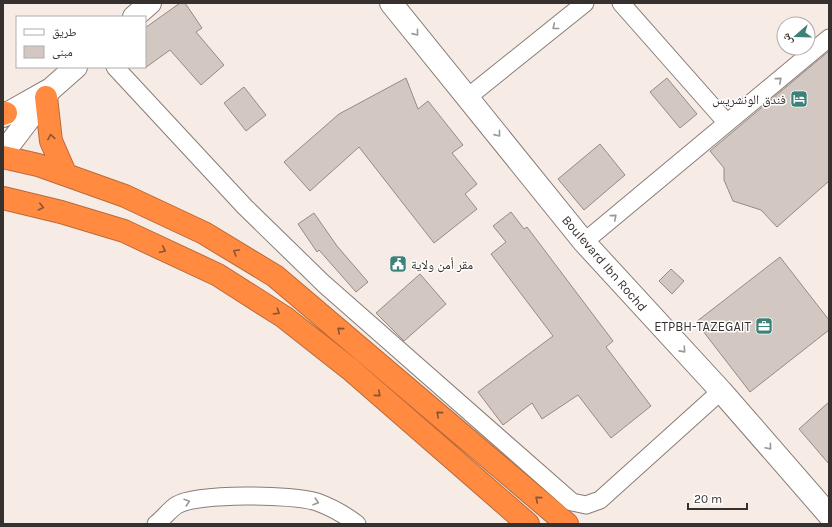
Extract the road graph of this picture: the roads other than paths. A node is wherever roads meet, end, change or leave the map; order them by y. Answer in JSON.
{"nodes":[{"id":1,"x":150,"y":3,"type":"edge"},
{"id":2,"x":391,"y":3,"type":"edge"},
{"id":3,"x":585,"y":3,"type":"edge"},
{"id":4,"x":621,"y":3,"type":"edge"},
{"id":5,"x":135,"y":16,"type":"edge"},
{"id":6,"x":829,"y":38,"type":"edge"},
{"id":7,"x":75,"y":68,"type":"edge"},
{"id":8,"x":116,"y":68,"type":"edge"},
{"id":9,"x":48,"y":93,"type":"junction"},
{"id":10,"x":468,"y":97,"type":"junction"},
{"id":11,"x":4,"y":114,"type":"edge"},
{"id":12,"x":728,"y":123,"type":"junction"},
{"id":13,"x":3,"y":153,"type":"edge"},
{"id":14,"x":3,"y":157,"type":"edge"},
{"id":15,"x":65,"y":173,"type":"junction"},
{"id":16,"x":3,"y":198,"type":"edge"},
{"id":17,"x":584,"y":242,"type":"junction"},
{"id":18,"x":721,"y":391,"type":"junction"},
{"id":19,"x":829,"y":515,"type":"edge"},
{"id":20,"x":156,"y":524,"type":"edge"},
{"id":21,"x":357,"y":524,"type":"edge"},
{"id":22,"x":528,"y":524,"type":"edge"},
{"id":23,"x":568,"y":524,"type":"edge"}],
"edges":[{"from":1,"to":5,"type":"street"},
{"from":2,"to":10,"type":"street","name":"Boulevard Ibn Rochd","one_way":true},
{"from":3,"to":10,"type":"street","one_way":true},
{"from":4,"to":12,"type":"street"},
{"from":12,"to":6,"type":"street","one_way":true},
{"from":7,"to":9,"type":"street"},
{"from":8,"to":18,"type":"street"},
{"from":9,"to":11,"type":"street"},
{"from":9,"to":13,"type":"street"},
{"from":15,"to":9,"type":"highway","one_way":true},
{"from":10,"to":17,"type":"street","name":"Boulevard Ibn Rochd","one_way":true},
{"from":17,"to":12,"type":"street","one_way":true},
{"from":14,"to":15,"type":"highway"},
{"from":23,"to":15,"type":"highway","one_way":true},
{"from":16,"to":22,"type":"highway","one_way":true},
{"from":17,"to":18,"type":"street","name":"Boulevard Ibn Rochd","one_way":true},
{"from":18,"to":19,"type":"street","name":"Boulevard Ibn Rochd","one_way":true},
{"from":20,"to":21,"type":"street","one_way":true}]}
